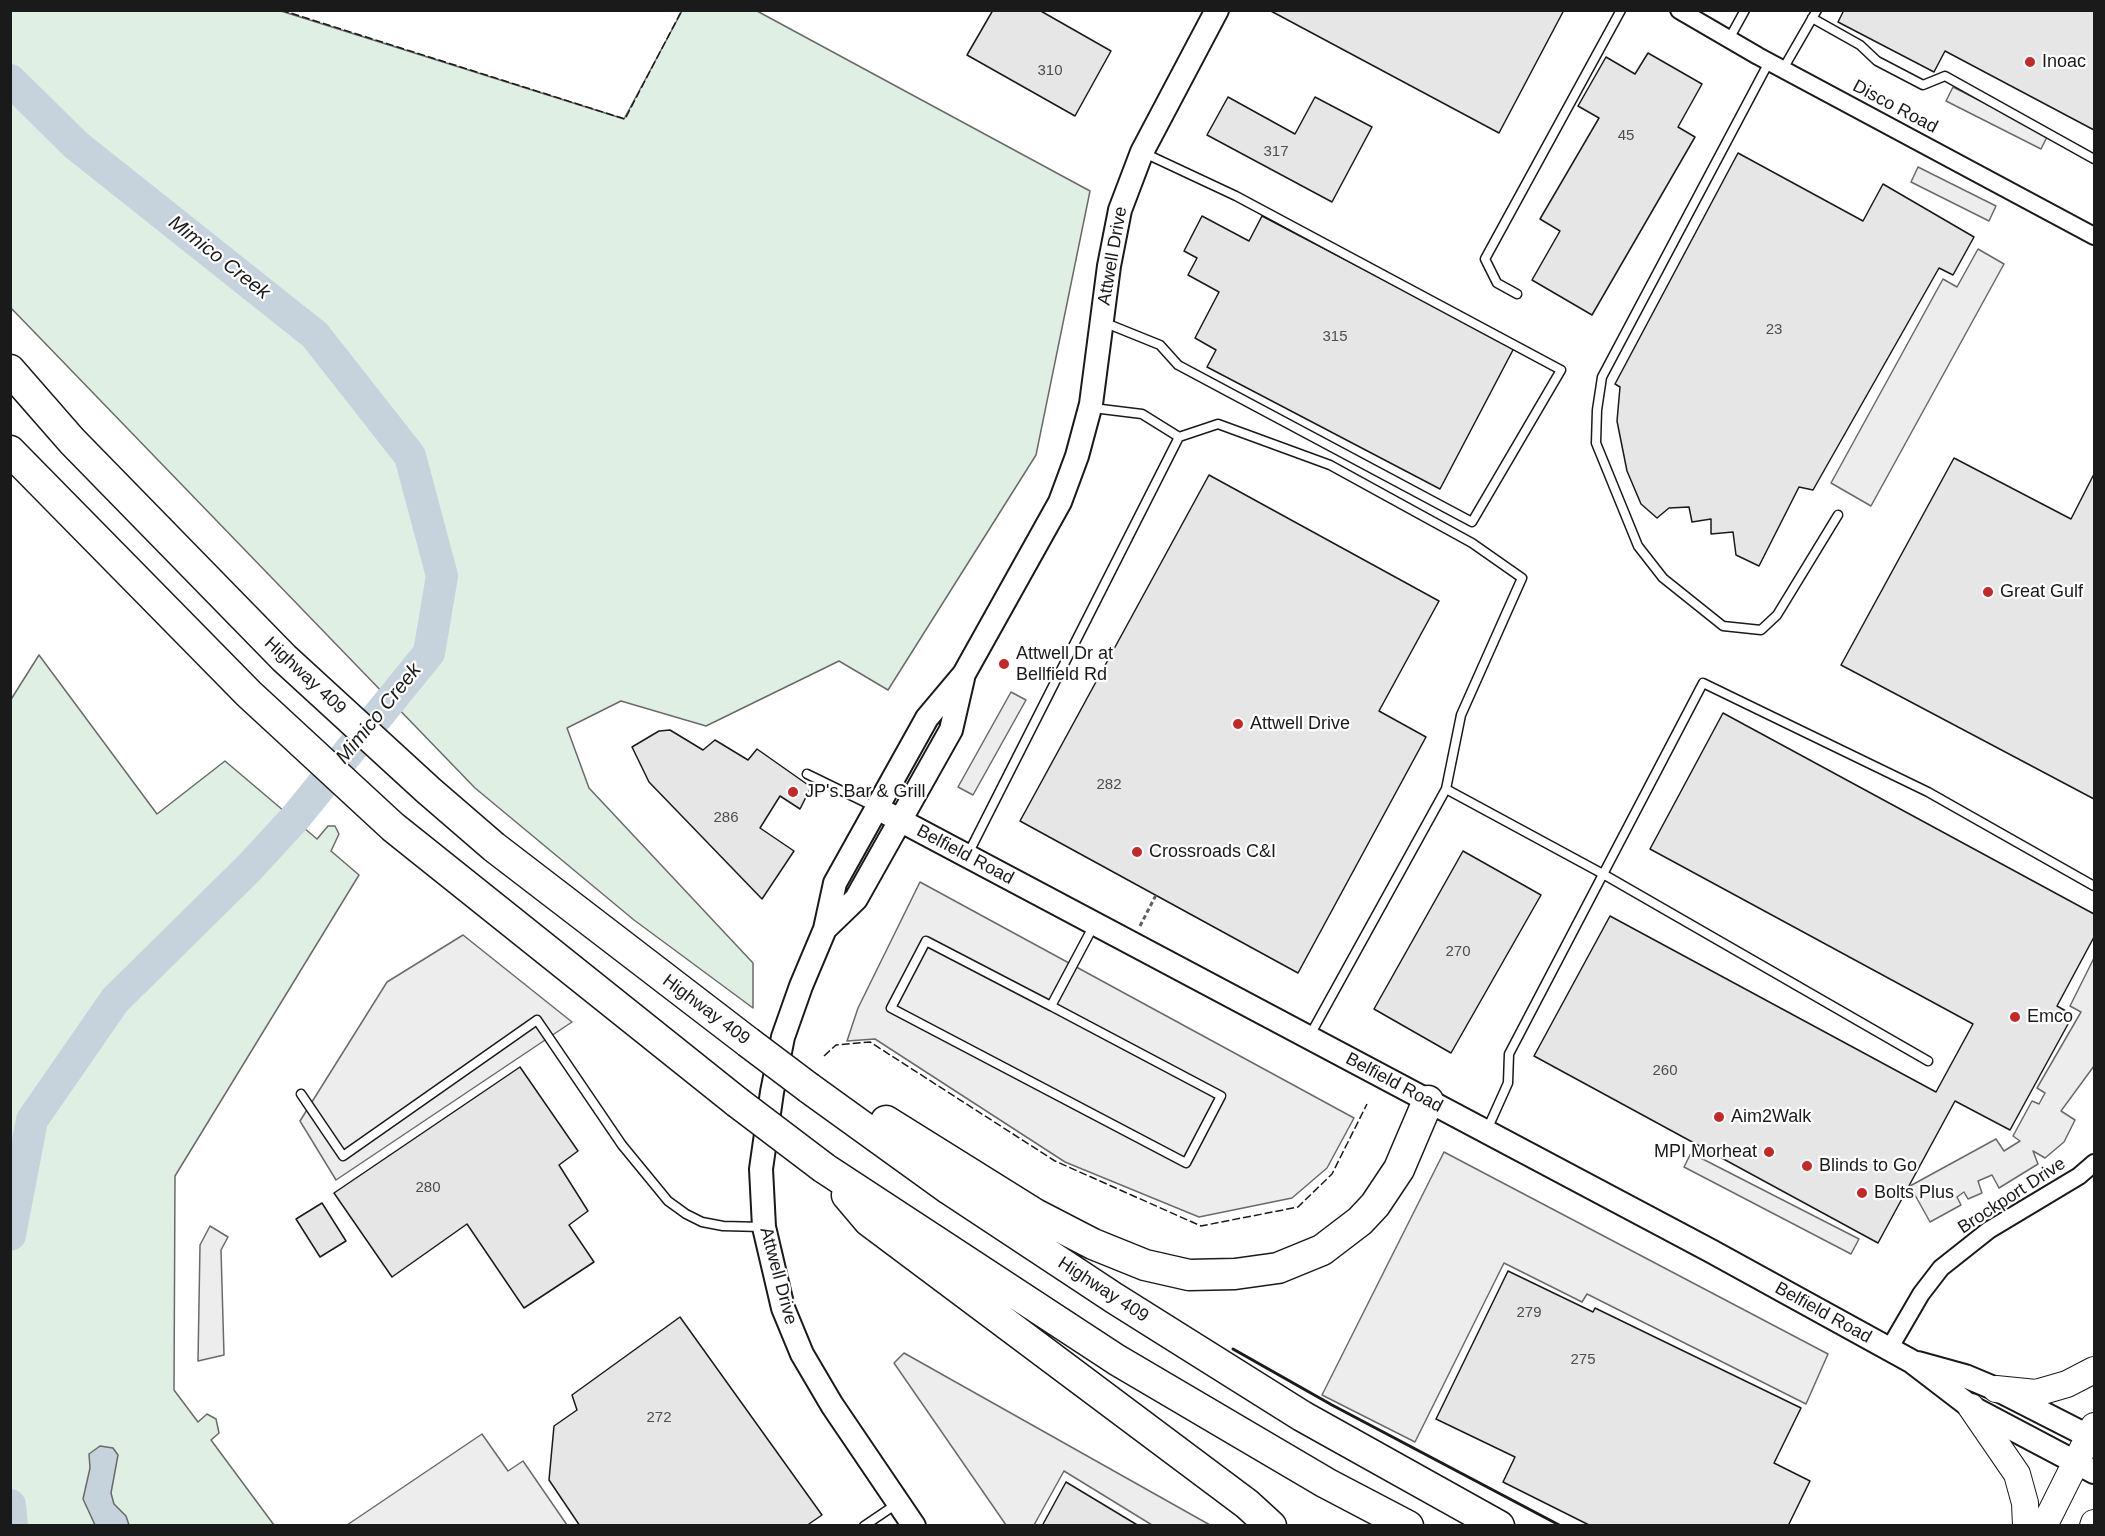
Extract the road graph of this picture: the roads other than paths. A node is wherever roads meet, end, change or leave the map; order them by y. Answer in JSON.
{"nodes":[{"id":1,"x":1217,"y":10,"type":"edge"},
{"id":2,"x":1621,"y":10,"type":"edge"},
{"id":3,"x":1679,"y":10,"type":"edge"},
{"id":4,"x":1745,"y":10,"type":"edge"},
{"id":5,"x":1815,"y":14,"type":"edge"},
{"id":6,"x":1729,"y":39,"type":"junction"},
{"id":7,"x":1776,"y":65,"type":"junction"},
{"id":8,"x":1142,"y":152,"type":"junction"},
{"id":9,"x":2094,"y":159,"type":"edge"},
{"id":10,"x":2094,"y":236,"type":"edge"},
{"id":11,"x":1517,"y":294,"type":"dead end"},
{"id":12,"x":1102,"y":322,"type":"junction"},
{"id":13,"x":10,"y":370,"type":"edge"},
{"id":14,"x":1090,"y":408,"type":"junction"},
{"id":15,"x":1179,"y":437,"type":"junction"},
{"id":16,"x":10,"y":451,"type":"edge"},
{"id":17,"x":1838,"y":515,"type":"dead end"},
{"id":18,"x":964,"y":674,"type":"junction"},
{"id":19,"x":807,"y":774,"type":"dead end"},
{"id":20,"x":1446,"y":789,"type":"junction"},
{"id":21,"x":877,"y":808,"type":"junction"},
{"id":22,"x":900,"y":821,"type":"junction"},
{"id":23,"x":966,"y":856,"type":"junction"},
{"id":24,"x":1603,"y":874,"type":"junction"},
{"id":25,"x":2094,"y":886,"type":"edge"},
{"id":26,"x":1095,"y":924,"type":"junction"},
{"id":27,"x":825,"y":929,"type":"junction"},
{"id":28,"x":1051,"y":1006,"type":"junction"},
{"id":29,"x":1309,"y":1038,"type":"junction"},
{"id":30,"x":1928,"y":1061,"type":"dead end"},
{"id":31,"x":809,"y":1088,"type":"junction"},
{"id":32,"x":301,"y":1094,"type":"dead end"},
{"id":33,"x":1428,"y":1101,"type":"junction"},
{"id":34,"x":1486,"y":1132,"type":"junction"},
{"id":35,"x":2094,"y":1163,"type":"edge"},
{"id":36,"x":824,"y":1168,"type":"junction"},
{"id":37,"x":764,"y":1227,"type":"junction"},
{"id":38,"x":1889,"y":1349,"type":"junction"},
{"id":39,"x":1911,"y":1361,"type":"junction"},
{"id":40,"x":2094,"y":1370,"type":"edge"},
{"id":41,"x":1996,"y":1389,"type":"junction"},
{"id":42,"x":1971,"y":1407,"type":"junction"},
{"id":43,"x":2093,"y":1434,"type":"edge"},
{"id":44,"x":2085,"y":1468,"type":"edge"},
{"id":45,"x":898,"y":1503,"type":"junction"},
{"id":46,"x":864,"y":1526,"type":"edge"},
{"id":47,"x":914,"y":1526,"type":"edge"},
{"id":48,"x":1271,"y":1526,"type":"edge"},
{"id":49,"x":1408,"y":1526,"type":"edge"},
{"id":50,"x":1499,"y":1526,"type":"edge"},
{"id":51,"x":2026,"y":1526,"type":"edge"},
{"id":52,"x":2044,"y":1526,"type":"edge"}],
"edges":[{"from":1,"to":8,"type":"main road","name":"Attwell Drive"},
{"from":2,"to":11,"type":"lane"},
{"from":3,"to":6,"type":"street","name":"Disco Road"},
{"from":4,"to":6,"type":"lane"},
{"from":5,"to":7,"type":"lane"},
{"from":5,"to":9,"type":"lane"},
{"from":6,"to":7,"type":"street","name":"Disco Road"},
{"from":7,"to":10,"type":"street","name":"Disco Road"},
{"from":7,"to":17,"type":"lane"},
{"from":8,"to":12,"type":"main road","name":"Attwell Drive"},
{"from":8,"to":12,"type":"lane"},
{"from":12,"to":14,"type":"main road","name":"Attwell Drive"},
{"from":13,"to":31,"type":"highway","name":"Highway 409","bridge":true},
{"from":14,"to":15,"type":"lane"},
{"from":14,"to":18,"type":"main road","name":"Attwell Drive"},
{"from":15,"to":20,"type":"lane"},
{"from":15,"to":23,"type":"lane"},
{"from":16,"to":36,"type":"highway","bridge":true},
{"from":18,"to":21,"type":"main road","name":"Attwell Drive"},
{"from":18,"to":22,"type":"main road","name":"Attwell Drive"},
{"from":19,"to":21,"type":"lane"},
{"from":20,"to":24,"type":"lane"},
{"from":20,"to":29,"type":"lane"},
{"from":21,"to":22,"type":"main road","name":"Belfield Road"},
{"from":21,"to":27,"type":"main road","name":"Attwell Drive"},
{"from":22,"to":23,"type":"main road","name":"Belfield Road"},
{"from":22,"to":27,"type":"main road","name":"Attwell Drive"},
{"from":23,"to":26,"type":"main road","name":"Belfield Road"},
{"from":24,"to":25,"type":"lane"},
{"from":24,"to":30,"type":"lane"},
{"from":24,"to":34,"type":"lane"},
{"from":26,"to":28,"type":"lane"},
{"from":26,"to":29,"type":"main road","name":"Belfield Road"},
{"from":27,"to":37,"type":"main road","name":"Attwell Drive"},
{"from":28,"to":28,"type":"lane"},
{"from":29,"to":33,"type":"main road","name":"Belfield Road"},
{"from":31,"to":33,"type":"highway"},
{"from":31,"to":50,"type":"highway","name":"Highway 409"},
{"from":32,"to":37,"type":"lane"},
{"from":33,"to":34,"type":"main road","name":"Belfield Road"},
{"from":34,"to":38,"type":"main road","name":"Belfield Road"},
{"from":35,"to":38,"type":"street","name":"Brockport Drive"},
{"from":36,"to":48,"type":"highway"},
{"from":36,"to":49,"type":"highway"},
{"from":37,"to":45,"type":"main road","name":"Attwell Drive"},
{"from":38,"to":39,"type":"main road","name":"Belfield Road"},
{"from":39,"to":41,"type":"main road","name":"Belfield Road"},
{"from":39,"to":42,"type":"main road","name":"Belfield Road"},
{"from":40,"to":41,"type":"main road"},
{"from":41,"to":43,"type":"main road","name":"Belfield Road"},
{"from":42,"to":44,"type":"main road","name":"Belfield Road"},
{"from":42,"to":51,"type":"main road"},
{"from":43,"to":44,"type":"main road"},
{"from":44,"to":52,"type":"main road"},
{"from":45,"to":46,"type":"lane"},
{"from":45,"to":47,"type":"main road","name":"Attwell Drive"}]}
